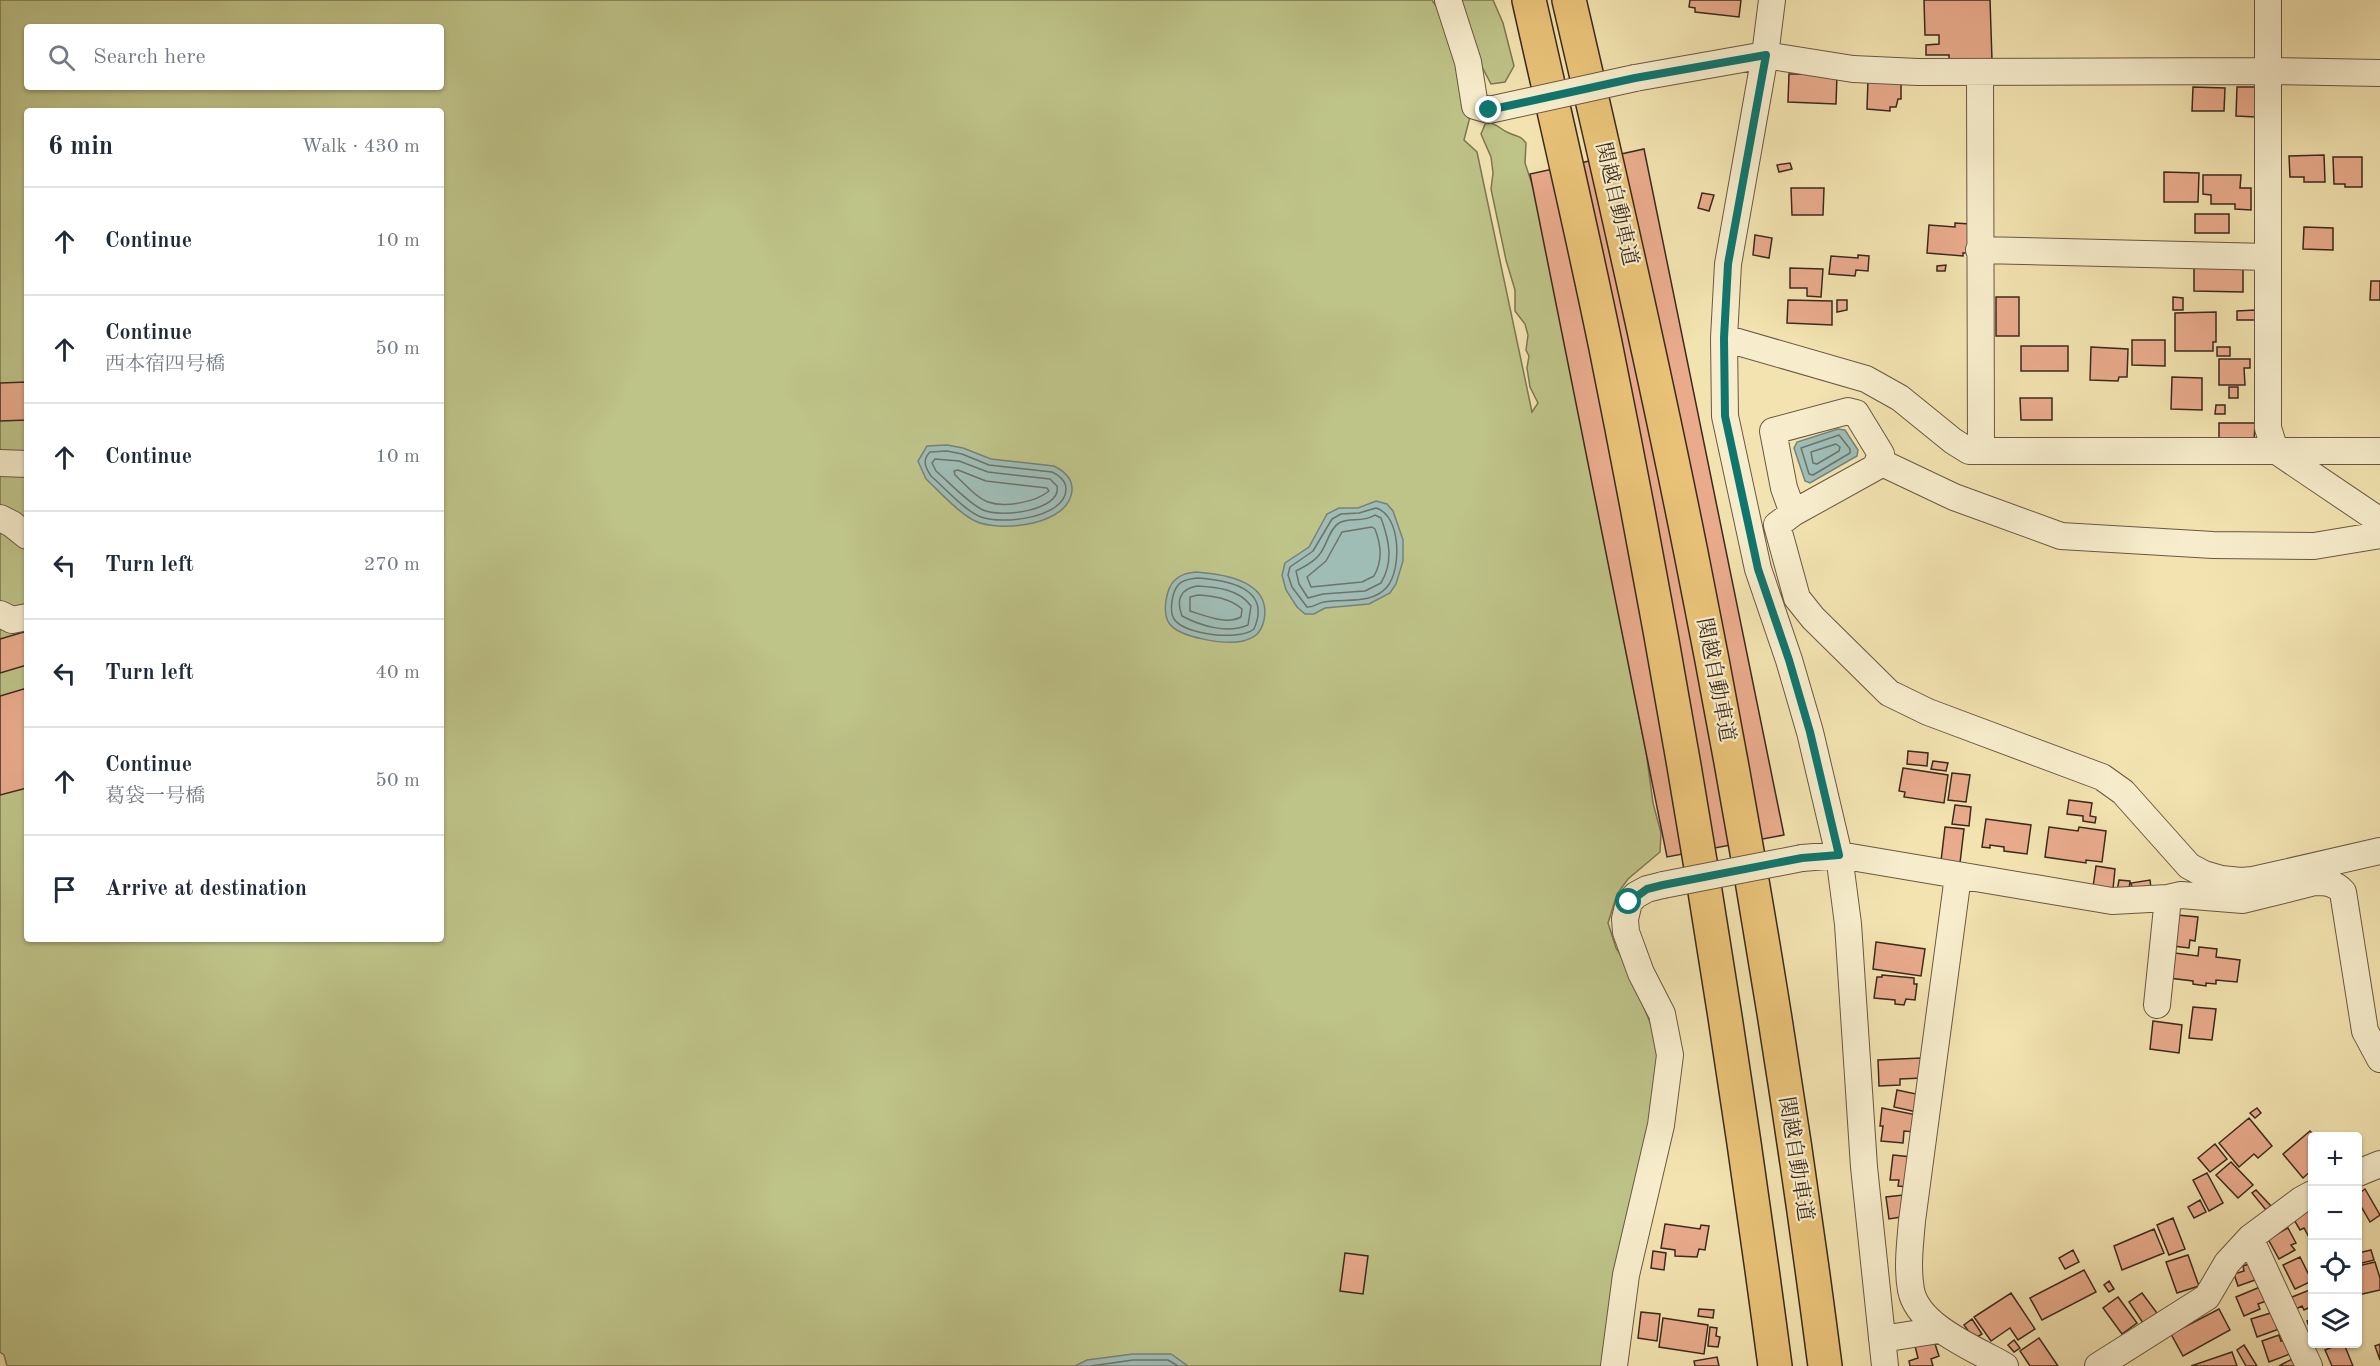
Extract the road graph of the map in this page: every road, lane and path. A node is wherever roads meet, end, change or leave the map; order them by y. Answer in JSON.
{"nodes":[{"id":1,"x":1448,"y":0,"type":"edge"},
{"id":2,"x":1529,"y":0,"type":"edge"},
{"id":3,"x":1569,"y":0,"type":"edge"},
{"id":4,"x":1772,"y":0,"type":"edge"},
{"id":5,"x":2268,"y":0,"type":"edge"},
{"id":6,"x":1766,"y":55,"type":"junction"},
{"id":7,"x":2267,"y":71,"type":"junction"},
{"id":8,"x":1980,"y":72,"type":"junction"},
{"id":9,"x":2380,"y":73,"type":"edge"},
{"id":10,"x":1979,"y":250,"type":"junction"},
{"id":11,"x":2268,"y":257,"type":"junction"},
{"id":12,"x":1724,"y":338,"type":"junction"},
{"id":13,"x":2275,"y":450,"type":"junction"},
{"id":14,"x":1981,"y":451,"type":"junction"},
{"id":15,"x":2380,"y":451,"type":"edge"},
{"id":16,"x":1878,"y":461,"type":"junction"},
{"id":17,"x":0,"y":463,"type":"edge"},
{"id":18,"x":24,"y":464,"type":"edge"},
{"id":19,"x":1793,"y":513,"type":"junction"},
{"id":20,"x":0,"y":519,"type":"edge"},
{"id":21,"x":24,"y":534,"type":"edge"},
{"id":22,"x":2377,"y":536,"type":"edge"},
{"id":23,"x":0,"y":614,"type":"edge"},
{"id":24,"x":24,"y":618,"type":"edge"},
{"id":25,"x":2380,"y":851,"type":"edge"},
{"id":26,"x":1839,"y":855,"type":"junction"},
{"id":27,"x":1958,"y":876,"type":"junction"},
{"id":28,"x":2168,"y":898,"type":"junction"},
{"id":29,"x":2157,"y":1005,"type":"dead end"},
{"id":30,"x":2380,"y":1059,"type":"edge"},
{"id":31,"x":2380,"y":1164,"type":"edge"},
{"id":32,"x":2362,"y":1171,"type":"edge"},
{"id":33,"x":2308,"y":1196,"type":"edge"},
{"id":34,"x":2250,"y":1238,"type":"junction"},
{"id":35,"x":1939,"y":1330,"type":"junction"},
{"id":36,"x":1882,"y":1339,"type":"junction"},
{"id":37,"x":1614,"y":1366,"type":"edge"},
{"id":38,"x":1775,"y":1366,"type":"edge"},
{"id":39,"x":1825,"y":1366,"type":"edge"},
{"id":40,"x":1885,"y":1366,"type":"edge"},
{"id":41,"x":2006,"y":1366,"type":"edge"},
{"id":42,"x":2097,"y":1366,"type":"edge"},
{"id":43,"x":2309,"y":1366,"type":"edge"}],
"edges":[{"from":1,"to":6,"type":"street","bridge":true},
{"from":2,"to":38,"type":"highway","name":"関越自動車道"},
{"from":3,"to":39,"type":"highway","name":"関越自動車道"},
{"from":4,"to":6,"type":"street"},
{"from":5,"to":7,"type":"street"},
{"from":6,"to":8,"type":"street"},
{"from":6,"to":12,"type":"street"},
{"from":7,"to":8,"type":"street"},
{"from":7,"to":9,"type":"street"},
{"from":7,"to":11,"type":"street"},
{"from":8,"to":10,"type":"street"},
{"from":10,"to":11,"type":"street"},
{"from":10,"to":14,"type":"street"},
{"from":11,"to":13,"type":"street"},
{"from":12,"to":14,"type":"street"},
{"from":12,"to":26,"type":"street"},
{"from":13,"to":14,"type":"street"},
{"from":13,"to":15,"type":"street"},
{"from":13,"to":22,"type":"street"},
{"from":16,"to":19,"type":"street"},
{"from":16,"to":19,"type":"street"},
{"from":16,"to":22,"type":"street"},
{"from":17,"to":18,"type":"street"},
{"from":19,"to":25,"type":"street"},
{"from":20,"to":21,"type":"street"},
{"from":23,"to":24,"type":"street"},
{"from":26,"to":27,"type":"street"},
{"from":26,"to":36,"type":"street"},
{"from":26,"to":37,"type":"street","bridge":true},
{"from":27,"to":28,"type":"street"},
{"from":27,"to":35,"type":"street"},
{"from":28,"to":29,"type":"street"},
{"from":28,"to":30,"type":"street"},
{"from":31,"to":32,"type":"street"},
{"from":33,"to":34,"type":"street"},
{"from":34,"to":42,"type":"street"},
{"from":34,"to":43,"type":"street"},
{"from":35,"to":36,"type":"street"},
{"from":35,"to":41,"type":"street"},
{"from":36,"to":40,"type":"street"}]}
